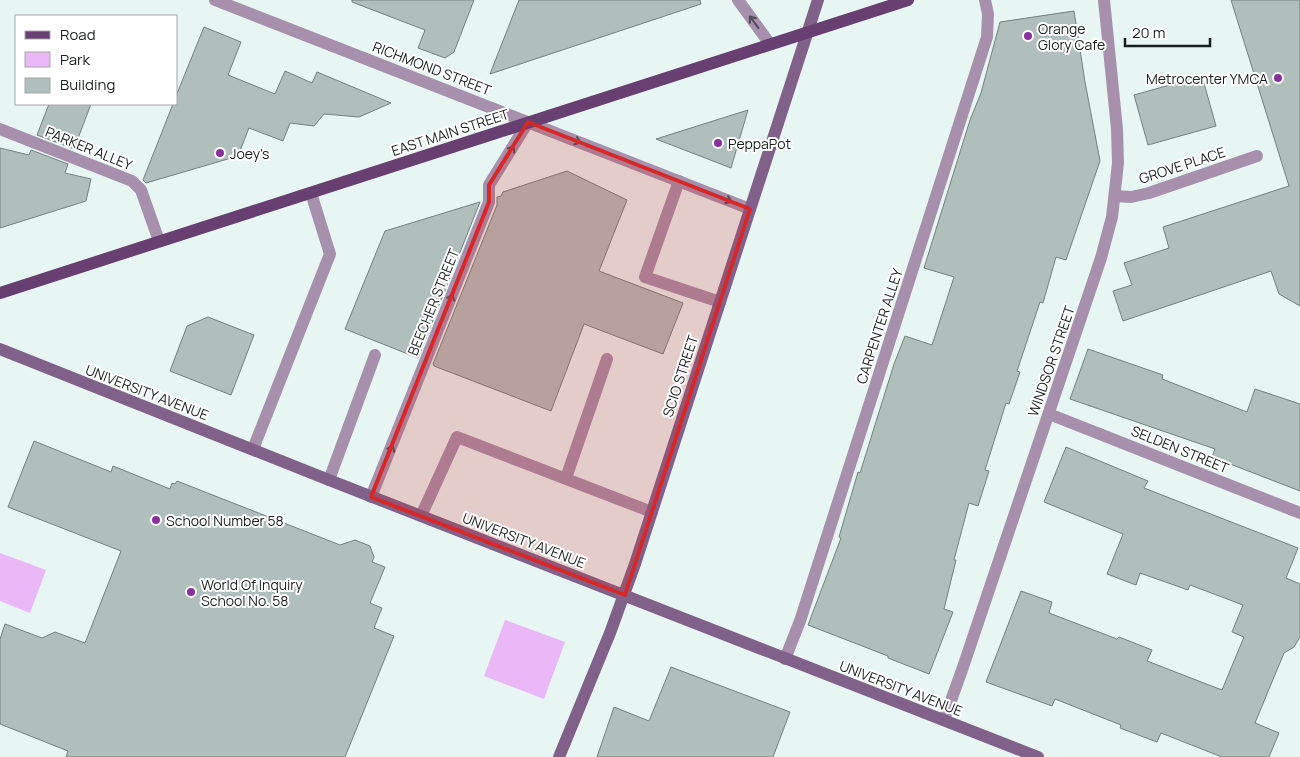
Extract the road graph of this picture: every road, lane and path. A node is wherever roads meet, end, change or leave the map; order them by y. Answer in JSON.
{"nodes":[{"id":1,"x":215,"y":0,"type":"edge"},
{"id":2,"x":738,"y":0,"type":"edge"},
{"id":3,"x":818,"y":0,"type":"edge"},
{"id":4,"x":908,"y":0,"type":"edge"},
{"id":5,"x":984,"y":0,"type":"edge"},
{"id":6,"x":1104,"y":0,"type":"edge"},
{"id":7,"x":807,"y":32,"type":"junction"},
{"id":8,"x":770,"y":44,"type":"junction"},
{"id":9,"x":528,"y":122,"type":"junction"},
{"id":10,"x":0,"y":129,"type":"edge"},
{"id":11,"x":1257,"y":156,"type":"dead end"},
{"id":12,"x":679,"y":181,"type":"junction"},
{"id":13,"x":311,"y":192,"type":"junction"},
{"id":14,"x":1116,"y":196,"type":"junction"},
{"id":15,"x":750,"y":209,"type":"junction"},
{"id":16,"x":159,"y":241,"type":"junction"},
{"id":17,"x":0,"y":292,"type":"edge"},
{"id":18,"x":720,"y":302,"type":"junction"},
{"id":19,"x":0,"y":349,"type":"edge"},
{"id":20,"x":375,"y":355,"type":"dead end"},
{"id":21,"x":606,"y":359,"type":"dead end"},
{"id":22,"x":1049,"y":414,"type":"junction"},
{"id":23,"x":253,"y":449,"type":"junction"},
{"id":24,"x":566,"y":478,"type":"junction"},
{"id":25,"x":329,"y":480,"type":"junction"},
{"id":26,"x":371,"y":497,"type":"junction"},
{"id":27,"x":652,"y":512,"type":"junction"},
{"id":28,"x":1300,"y":513,"type":"edge"},
{"id":29,"x":421,"y":516,"type":"junction"},
{"id":30,"x":624,"y":595,"type":"junction"},
{"id":31,"x":786,"y":659,"type":"junction"},
{"id":32,"x":944,"y":720,"type":"junction"},
{"id":33,"x":559,"y":757,"type":"edge"},
{"id":34,"x":1038,"y":757,"type":"edge"}],
"edges":[{"from":1,"to":9,"type":"street","name":"RICHMOND STREET"},
{"from":8,"to":2,"type":"street","one_way":true},
{"from":3,"to":7,"type":"street","name":"SCIO STREET"},
{"from":4,"to":7,"type":"main road","name":"EAST MAIN STREET"},
{"from":5,"to":31,"type":"street","name":"CARPENTER ALLEY"},
{"from":6,"to":14,"type":"street","name":"WINDSOR STREET"},
{"from":7,"to":8,"type":"main road","name":"EAST MAIN STREET"},
{"from":7,"to":15,"type":"street","name":"SCIO STREET"},
{"from":8,"to":9,"type":"main road","name":"EAST MAIN STREET"},
{"from":9,"to":12,"type":"street","name":"RICHMOND STREET","one_way":true},
{"from":9,"to":13,"type":"main road","name":"EAST MAIN STREET"},
{"from":26,"to":9,"type":"street","name":"BEECHER STREET","one_way":true},
{"from":10,"to":16,"type":"street","name":"PARKER ALLEY"},
{"from":11,"to":14,"type":"street","name":"GROVE PLACE"},
{"from":12,"to":15,"type":"street","name":"RICHMOND STREET","one_way":true},
{"from":12,"to":18,"type":"street"},
{"from":13,"to":16,"type":"main road","name":"EAST MAIN STREET"},
{"from":13,"to":23,"type":"street"},
{"from":14,"to":22,"type":"street","name":"WINDSOR STREET"},
{"from":15,"to":18,"type":"street","name":"SCIO STREET"},
{"from":16,"to":17,"type":"main road","name":"EAST MAIN STREET"},
{"from":18,"to":27,"type":"street","name":"SCIO STREET"},
{"from":19,"to":23,"type":"street","name":"UNIVERSITY AVENUE"},
{"from":20,"to":25,"type":"street"},
{"from":21,"to":24,"type":"street"},
{"from":22,"to":28,"type":"street","name":"SELDEN STREET"},
{"from":22,"to":32,"type":"street","name":"WINDSOR STREET"},
{"from":23,"to":25,"type":"street","name":"UNIVERSITY AVENUE"},
{"from":24,"to":27,"type":"street"},
{"from":24,"to":29,"type":"street"},
{"from":25,"to":26,"type":"street","name":"UNIVERSITY AVENUE"},
{"from":26,"to":29,"type":"street","name":"UNIVERSITY AVENUE"},
{"from":27,"to":30,"type":"street","name":"SCIO STREET"},
{"from":29,"to":30,"type":"street","name":"UNIVERSITY AVENUE"},
{"from":30,"to":31,"type":"street","name":"UNIVERSITY AVENUE"},
{"from":30,"to":33,"type":"street","name":"SCIO STREET"},
{"from":31,"to":32,"type":"street","name":"UNIVERSITY AVENUE"},
{"from":32,"to":34,"type":"street","name":"UNIVERSITY AVENUE"}]}
